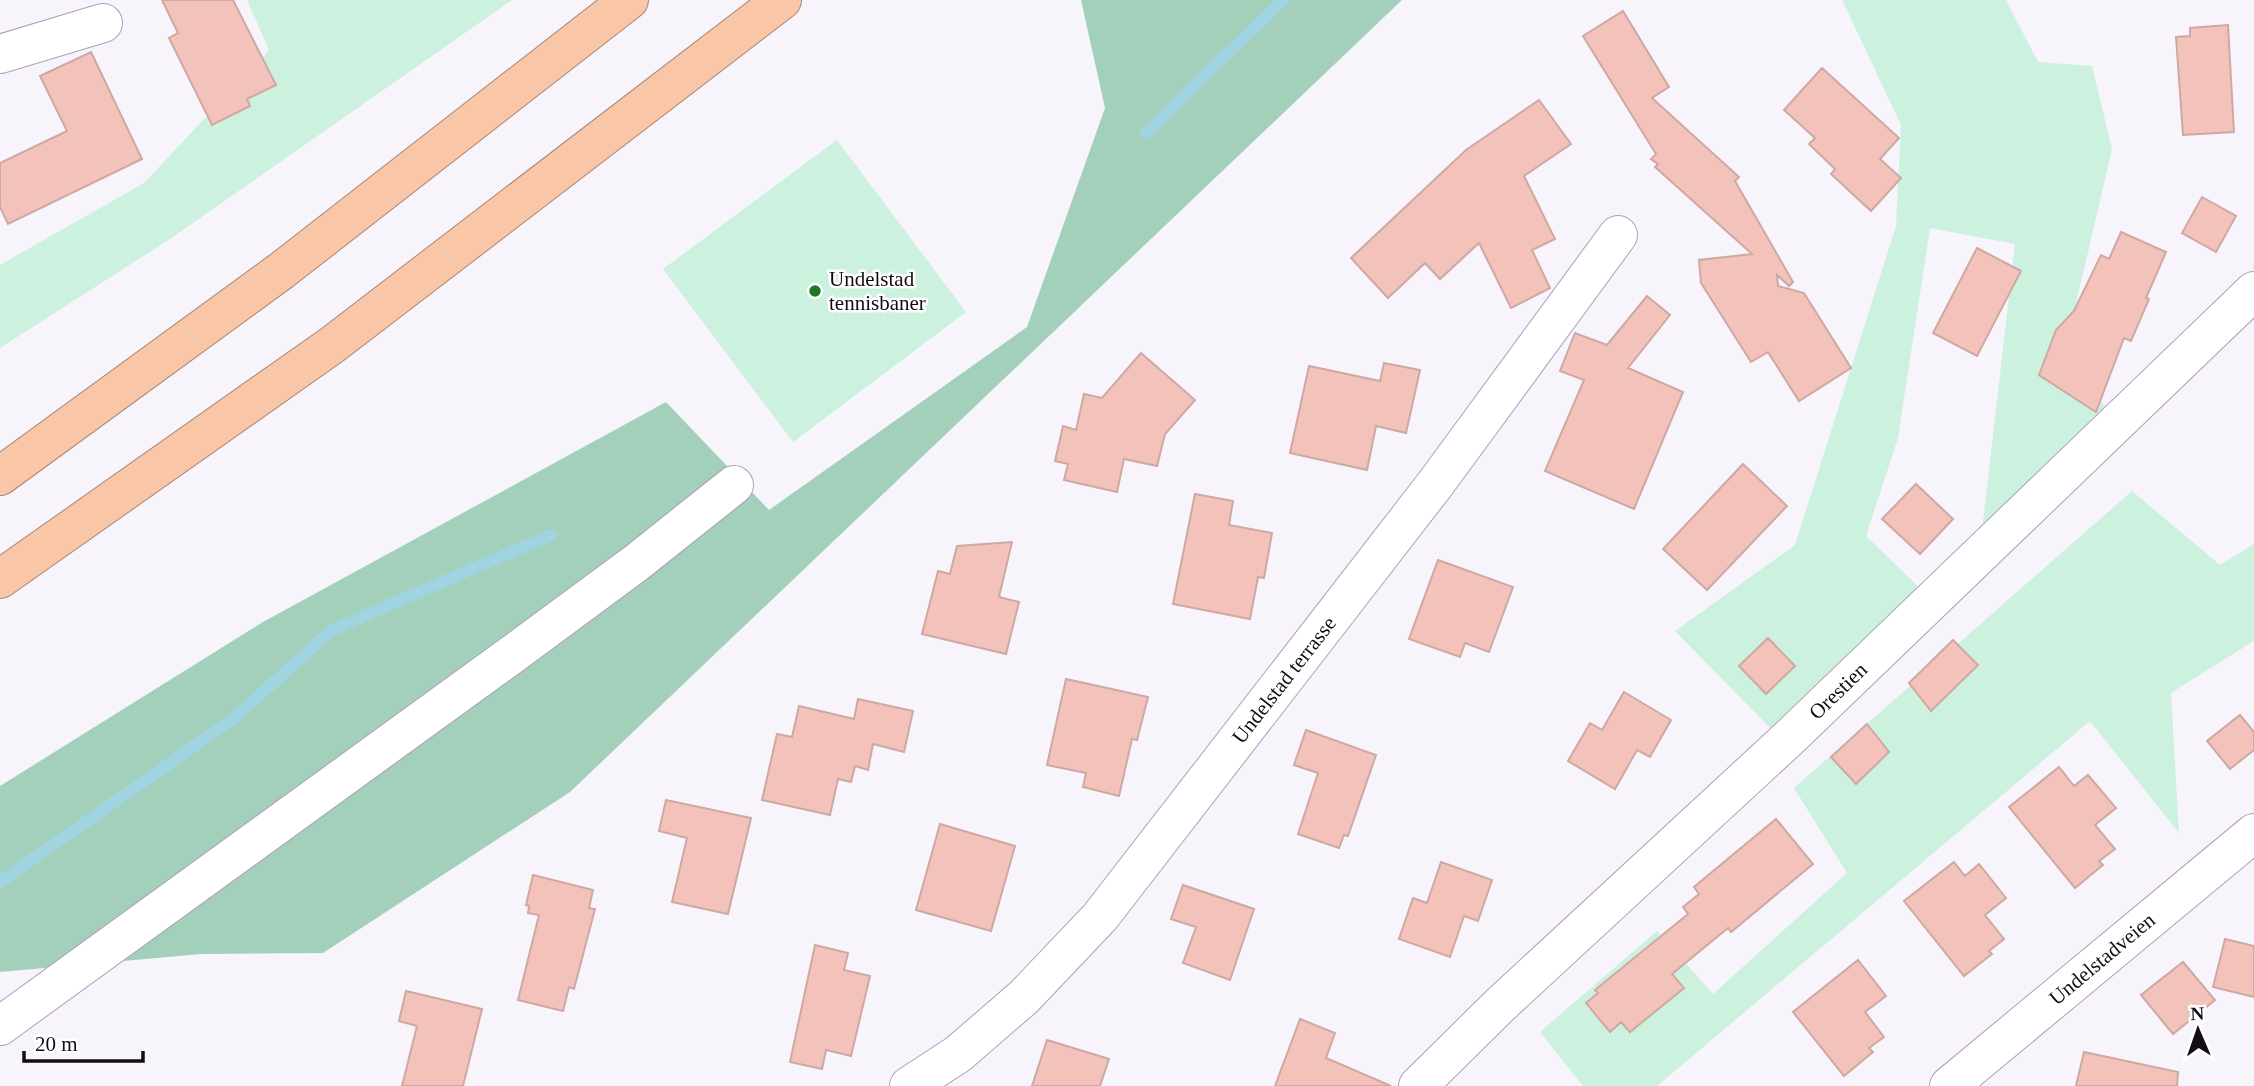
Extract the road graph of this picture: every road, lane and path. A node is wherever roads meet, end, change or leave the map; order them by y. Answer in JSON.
{"nodes":[{"id":1,"x":629,"y":0,"type":"edge"},
{"id":2,"x":782,"y":0,"type":"edge"},
{"id":3,"x":103,"y":23,"type":"dead end"},
{"id":4,"x":0,"y":54,"type":"edge"},
{"id":5,"x":1618,"y":235,"type":"dead end"},
{"id":6,"x":2254,"y":291,"type":"edge"},
{"id":7,"x":0,"y":476,"type":"edge"},
{"id":8,"x":734,"y":485,"type":"dead end"},
{"id":9,"x":0,"y":579,"type":"edge"},
{"id":10,"x":2254,"y":833,"type":"edge"},
{"id":11,"x":0,"y":1026,"type":"edge"},
{"id":12,"x":909,"y":1086,"type":"edge"},
{"id":13,"x":1418,"y":1086,"type":"edge"},
{"id":14,"x":1949,"y":1086,"type":"edge"}],
"edges":[{"from":1,"to":7,"type":"highway"},
{"from":2,"to":9,"type":"highway"},
{"from":3,"to":4,"type":"street"},
{"from":5,"to":12,"type":"street","name":"Undelstad terrasse"},
{"from":6,"to":13,"type":"street","name":"Orestien"},
{"from":8,"to":11,"type":"street"},
{"from":10,"to":14,"type":"street","name":"Undelstadveien"}]}
